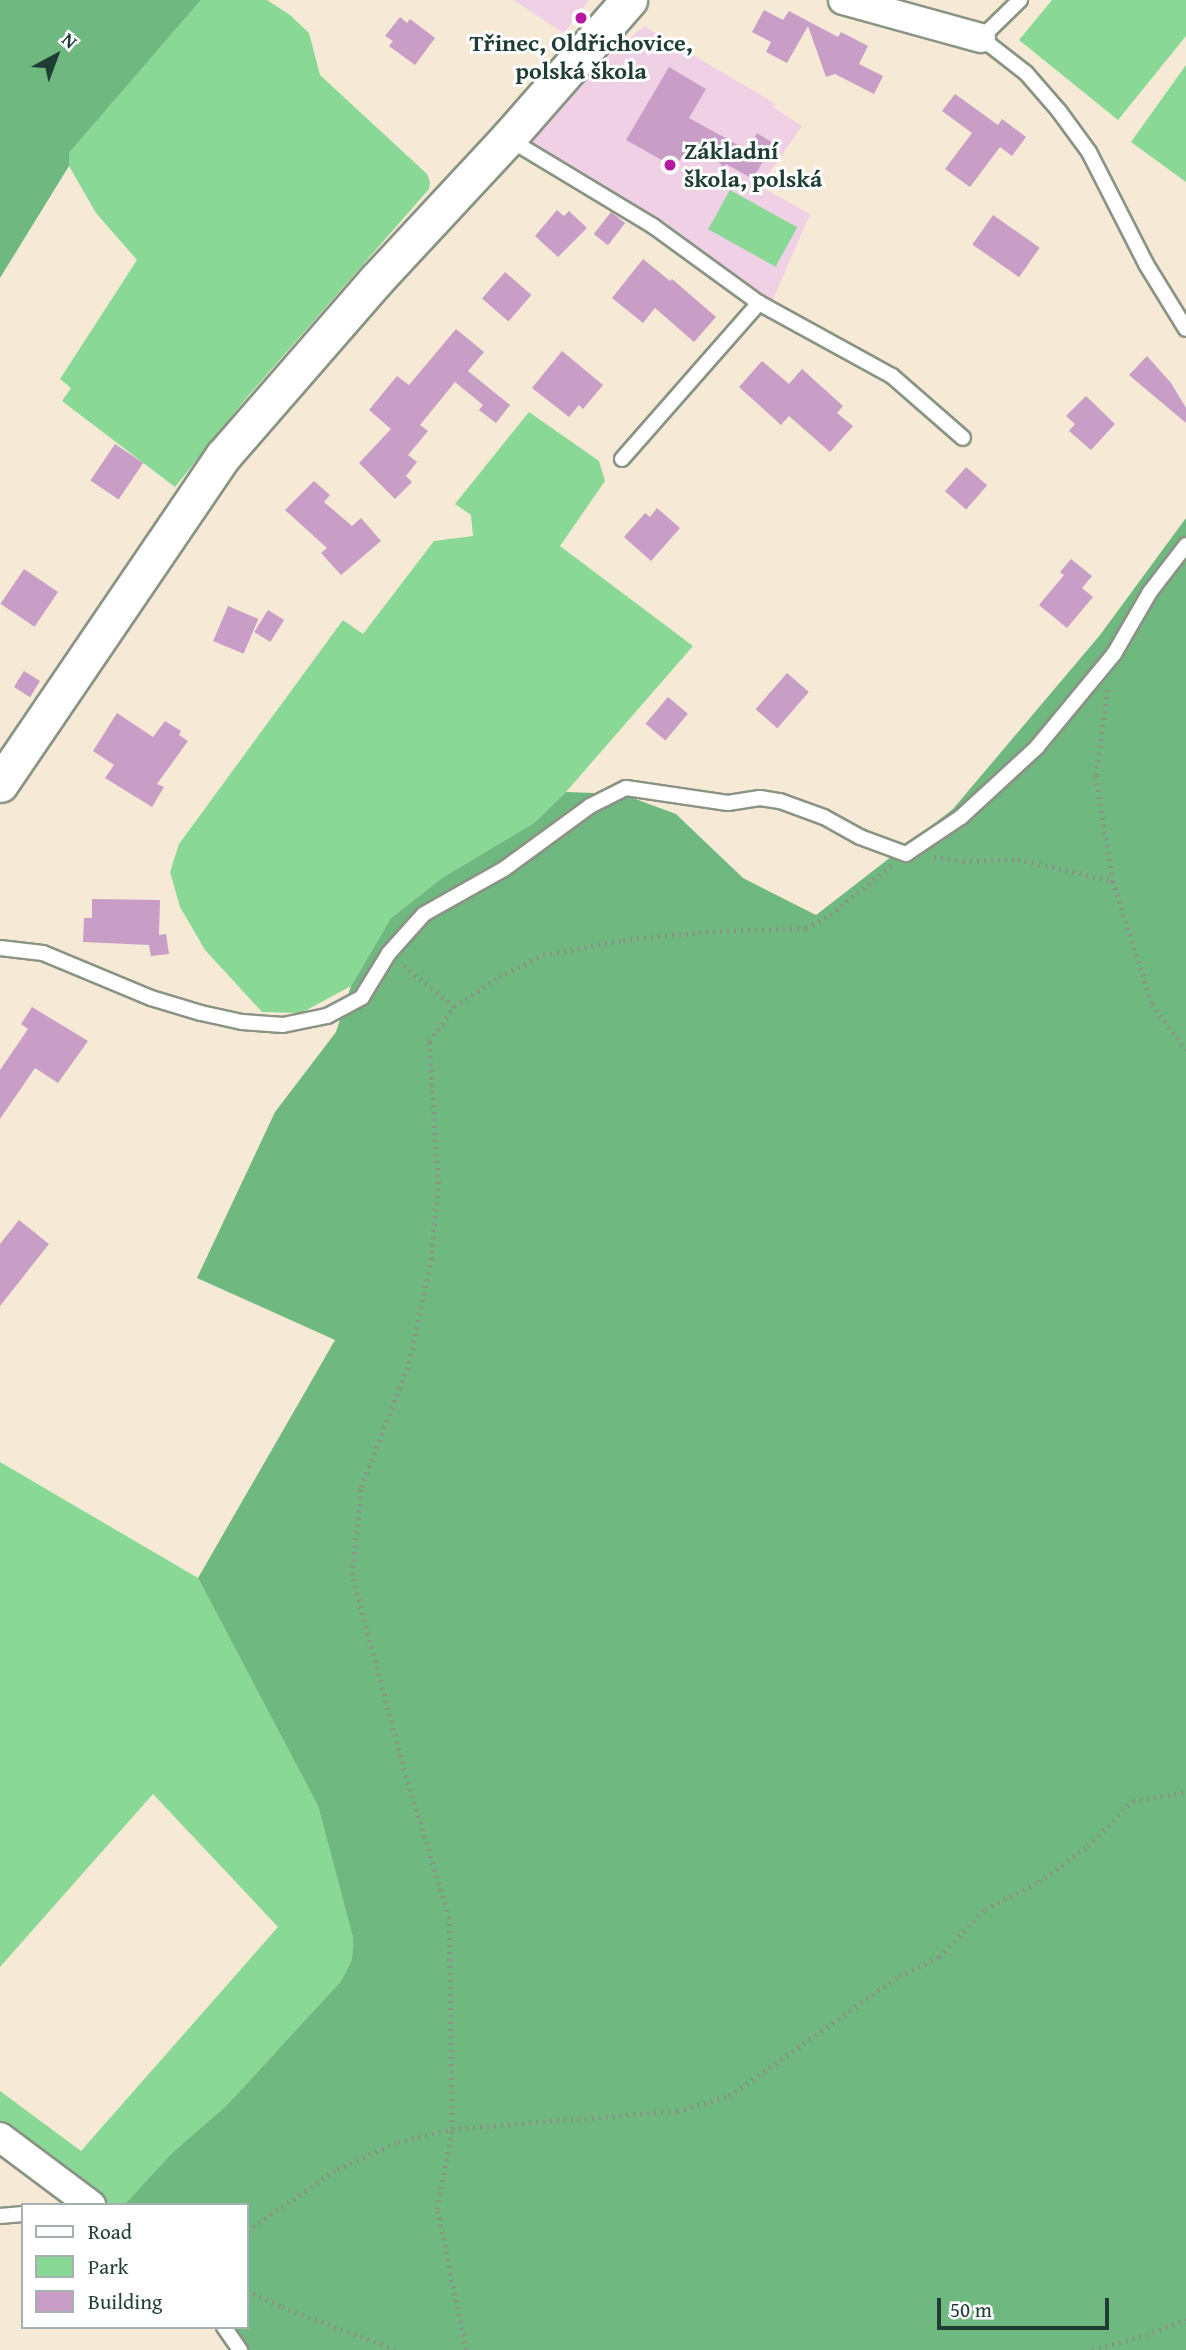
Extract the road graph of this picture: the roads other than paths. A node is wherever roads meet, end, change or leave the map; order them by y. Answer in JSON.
{"nodes":[{"id":1,"x":629,"y":0,"type":"edge"},
{"id":2,"x":843,"y":0,"type":"edge"},
{"id":3,"x":1020,"y":0,"type":"edge"},
{"id":4,"x":981,"y":38,"type":"junction"},
{"id":5,"x":508,"y":138,"type":"junction"},
{"id":6,"x":760,"y":303,"type":"junction"},
{"id":7,"x":1186,"y":329,"type":"edge"},
{"id":8,"x":963,"y":438,"type":"dead end"},
{"id":9,"x":622,"y":459,"type":"dead end"},
{"id":10,"x":1186,"y":545,"type":"edge"},
{"id":11,"x":0,"y":784,"type":"edge"},
{"id":12,"x":0,"y":948,"type":"edge"},
{"id":13,"x":0,"y":2137,"type":"edge"},
{"id":14,"x":76,"y":2201,"type":"edge"},
{"id":15,"x":21,"y":2214,"type":"edge"},
{"id":16,"x":0,"y":2216,"type":"edge"},
{"id":17,"x":225,"y":2329,"type":"edge"},
{"id":18,"x":240,"y":2350,"type":"edge"}],
"edges":[{"from":1,"to":5,"type":"street"},
{"from":2,"to":4,"type":"street"},
{"from":3,"to":4,"type":"lane"},
{"from":4,"to":7,"type":"lane"},
{"from":5,"to":6,"type":"lane"},
{"from":5,"to":11,"type":"street"},
{"from":6,"to":8,"type":"lane"},
{"from":6,"to":9,"type":"lane"},
{"from":10,"to":12,"type":"lane"},
{"from":13,"to":14,"type":"street"},
{"from":15,"to":16,"type":"lane"},
{"from":17,"to":18,"type":"lane"}]}
